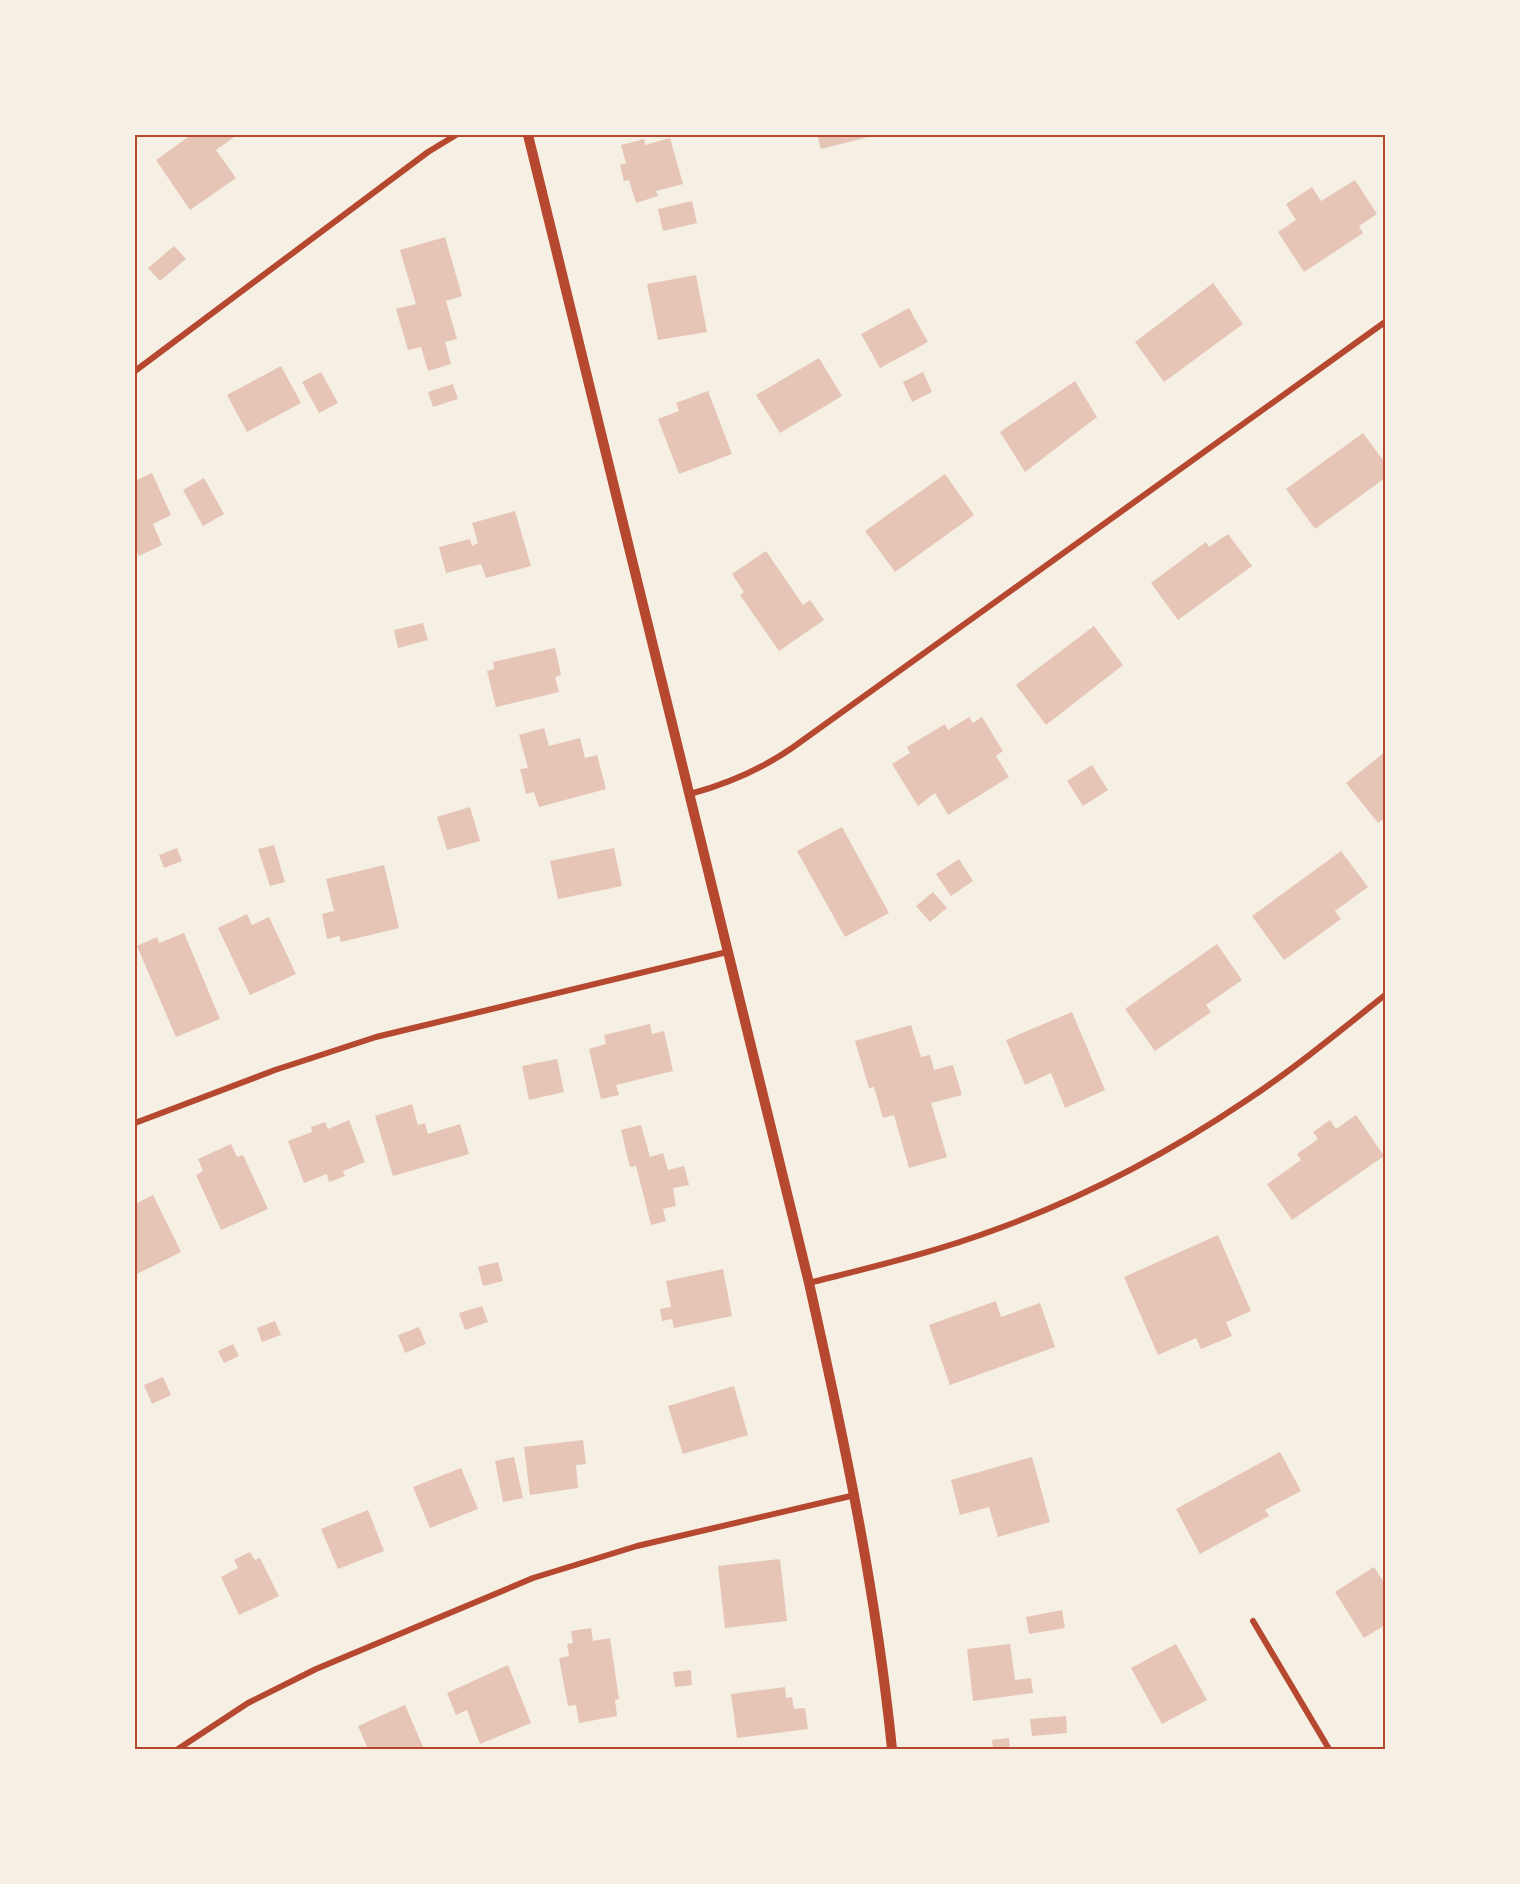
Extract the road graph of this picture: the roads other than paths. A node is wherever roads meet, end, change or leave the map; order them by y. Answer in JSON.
{"nodes":[{"id":1,"x":456,"y":135,"type":"edge"},
{"id":2,"x":528,"y":135,"type":"edge"},
{"id":3,"x":1385,"y":322,"type":"edge"},
{"id":4,"x":135,"y":371,"type":"edge"},
{"id":5,"x":690,"y":794,"type":"junction"},
{"id":6,"x":728,"y":952,"type":"junction"},
{"id":7,"x":1385,"y":995,"type":"edge"},
{"id":8,"x":135,"y":1123,"type":"edge"},
{"id":9,"x":809,"y":1283,"type":"junction"},
{"id":10,"x":855,"y":1495,"type":"junction"},
{"id":11,"x":1253,"y":1621,"type":"dead end"},
{"id":12,"x":178,"y":1749,"type":"edge"},
{"id":13,"x":892,"y":1749,"type":"edge"},
{"id":14,"x":1329,"y":1749,"type":"edge"}],
"edges":[{"from":1,"to":4,"type":"street"},
{"from":2,"to":5,"type":"street"},
{"from":3,"to":5,"type":"street"},
{"from":5,"to":6,"type":"street"},
{"from":6,"to":8,"type":"street"},
{"from":6,"to":9,"type":"street"},
{"from":7,"to":9,"type":"street"},
{"from":9,"to":10,"type":"street"},
{"from":10,"to":12,"type":"street"},
{"from":10,"to":13,"type":"street"},
{"from":11,"to":14,"type":"street"}]}
